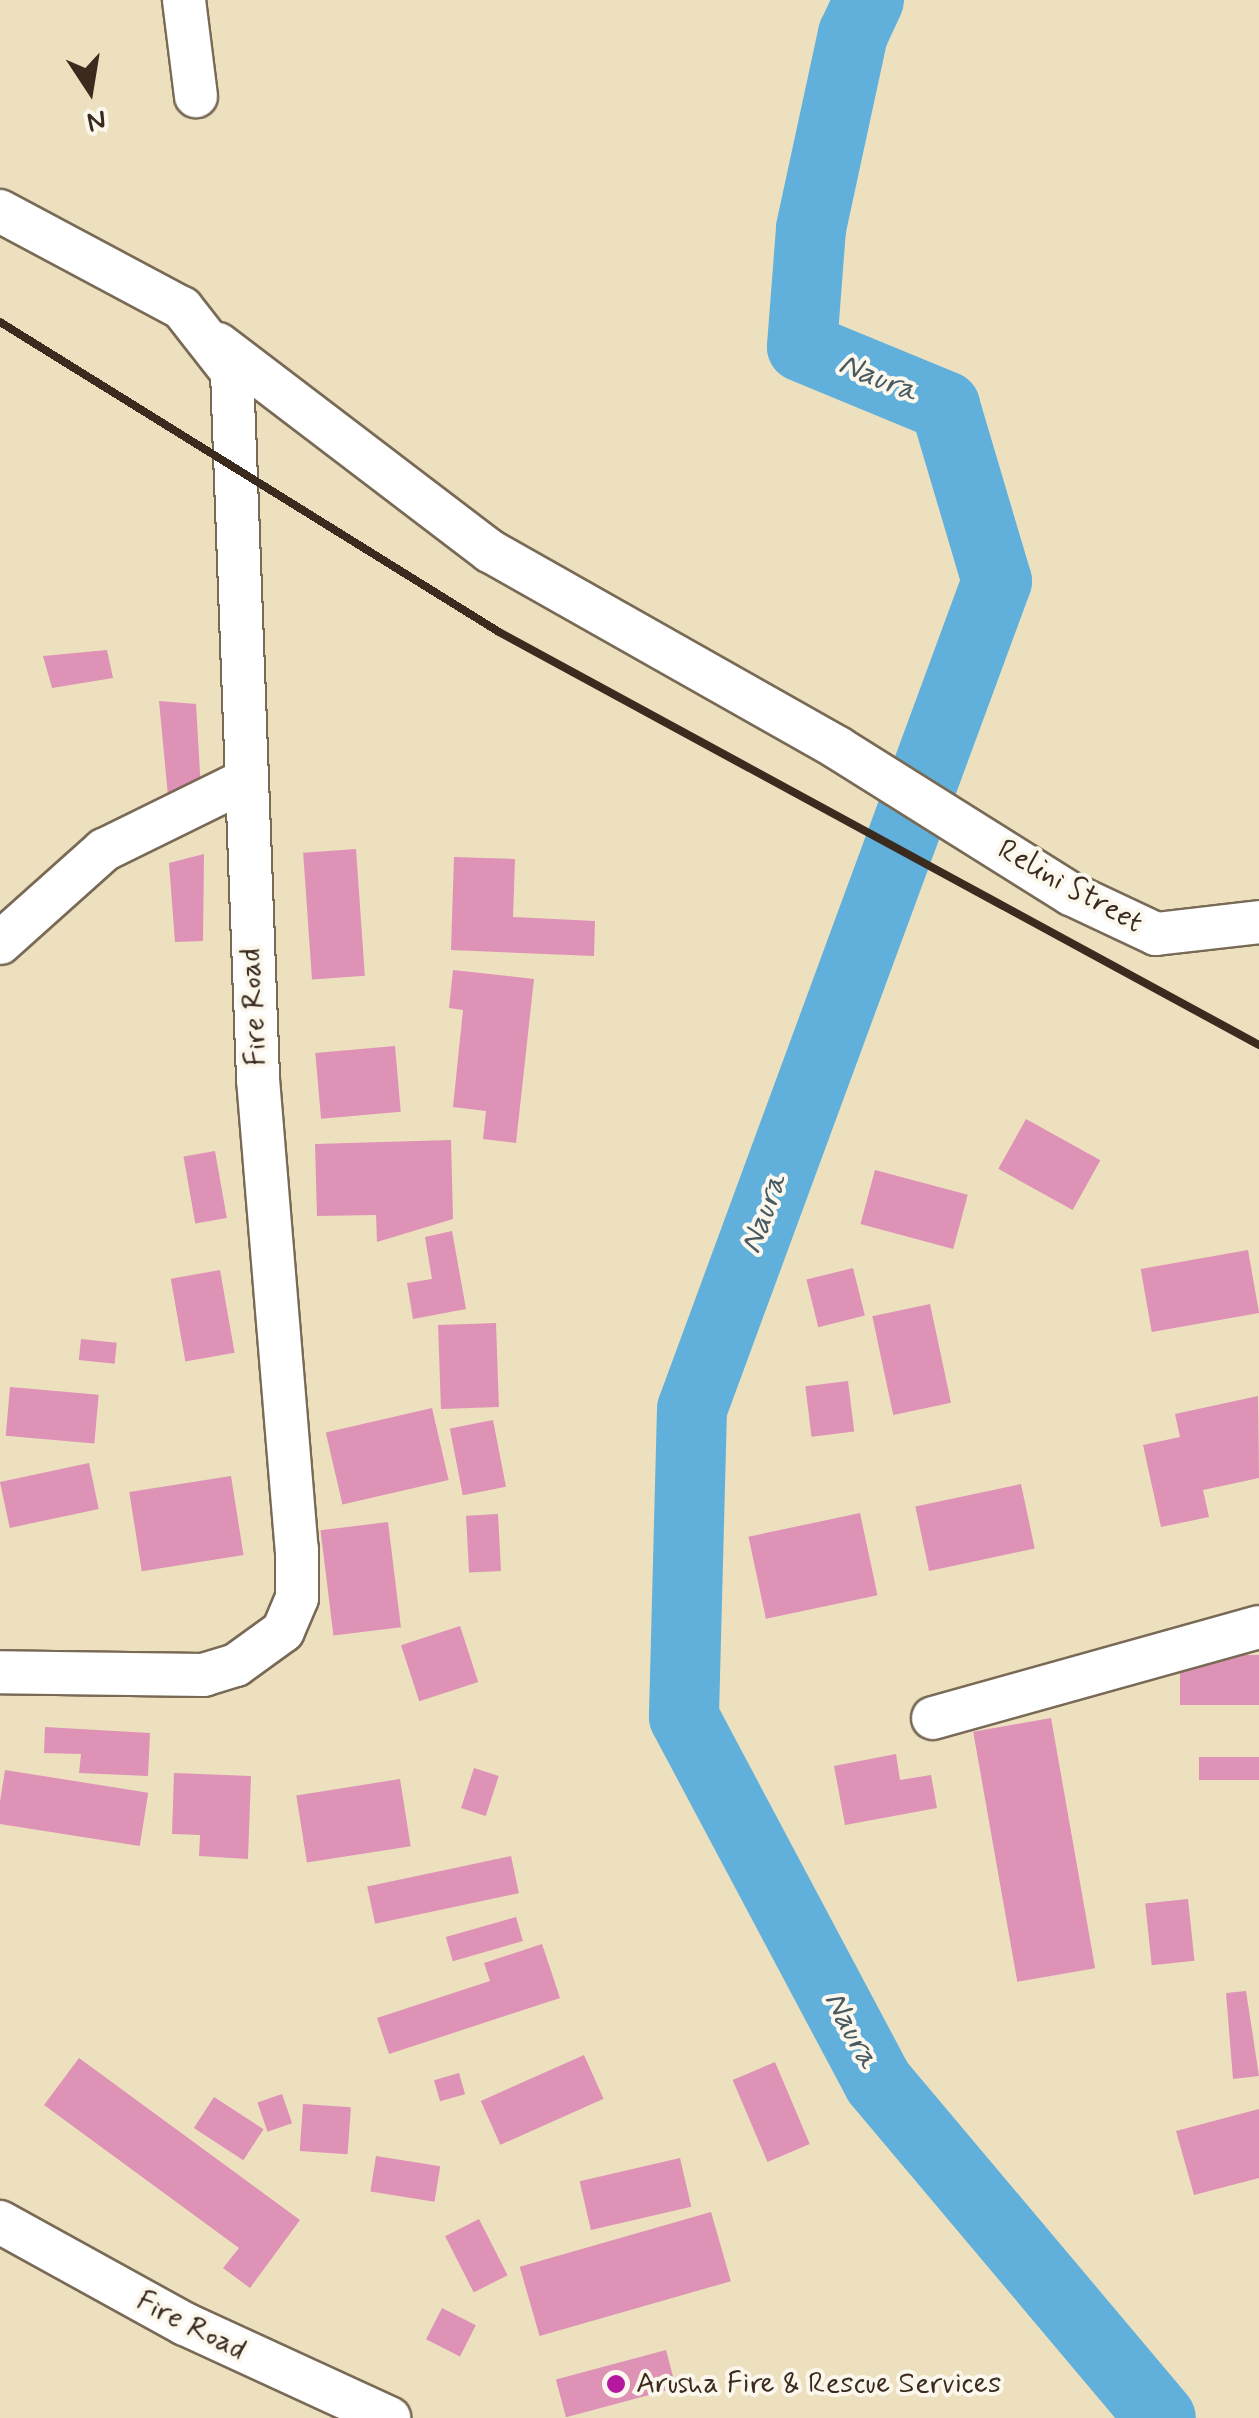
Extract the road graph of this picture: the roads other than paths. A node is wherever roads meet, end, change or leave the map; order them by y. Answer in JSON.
{"nodes":[{"id":1,"x":184,"y":0,"type":"edge"},
{"id":2,"x":196,"y":96,"type":"dead end"},
{"id":3,"x":0,"y":210,"type":"edge"},
{"id":4,"x":218,"y":343,"type":"junction"},
{"id":5,"x":242,"y":782,"type":"junction"},
{"id":6,"x":1259,"y":922,"type":"edge"},
{"id":7,"x":0,"y":942,"type":"edge"},
{"id":8,"x":1259,"y":1627,"type":"edge"},
{"id":9,"x":0,"y":1672,"type":"edge"},
{"id":10,"x":934,"y":1718,"type":"dead end"},
{"id":11,"x":0,"y":2222,"type":"edge"},
{"id":12,"x":389,"y":2418,"type":"edge"}],
"edges":[{"from":1,"to":2,"type":"street"},
{"from":3,"to":4,"type":"street"},
{"from":4,"to":5,"type":"street","name":"Fire Road"},
{"from":4,"to":6,"type":"street","name":"Relini Street"},
{"from":5,"to":7,"type":"street"},
{"from":5,"to":9,"type":"street","name":"Fire Road"},
{"from":8,"to":10,"type":"street"},
{"from":11,"to":12,"type":"street","name":"Fire Road"}]}
